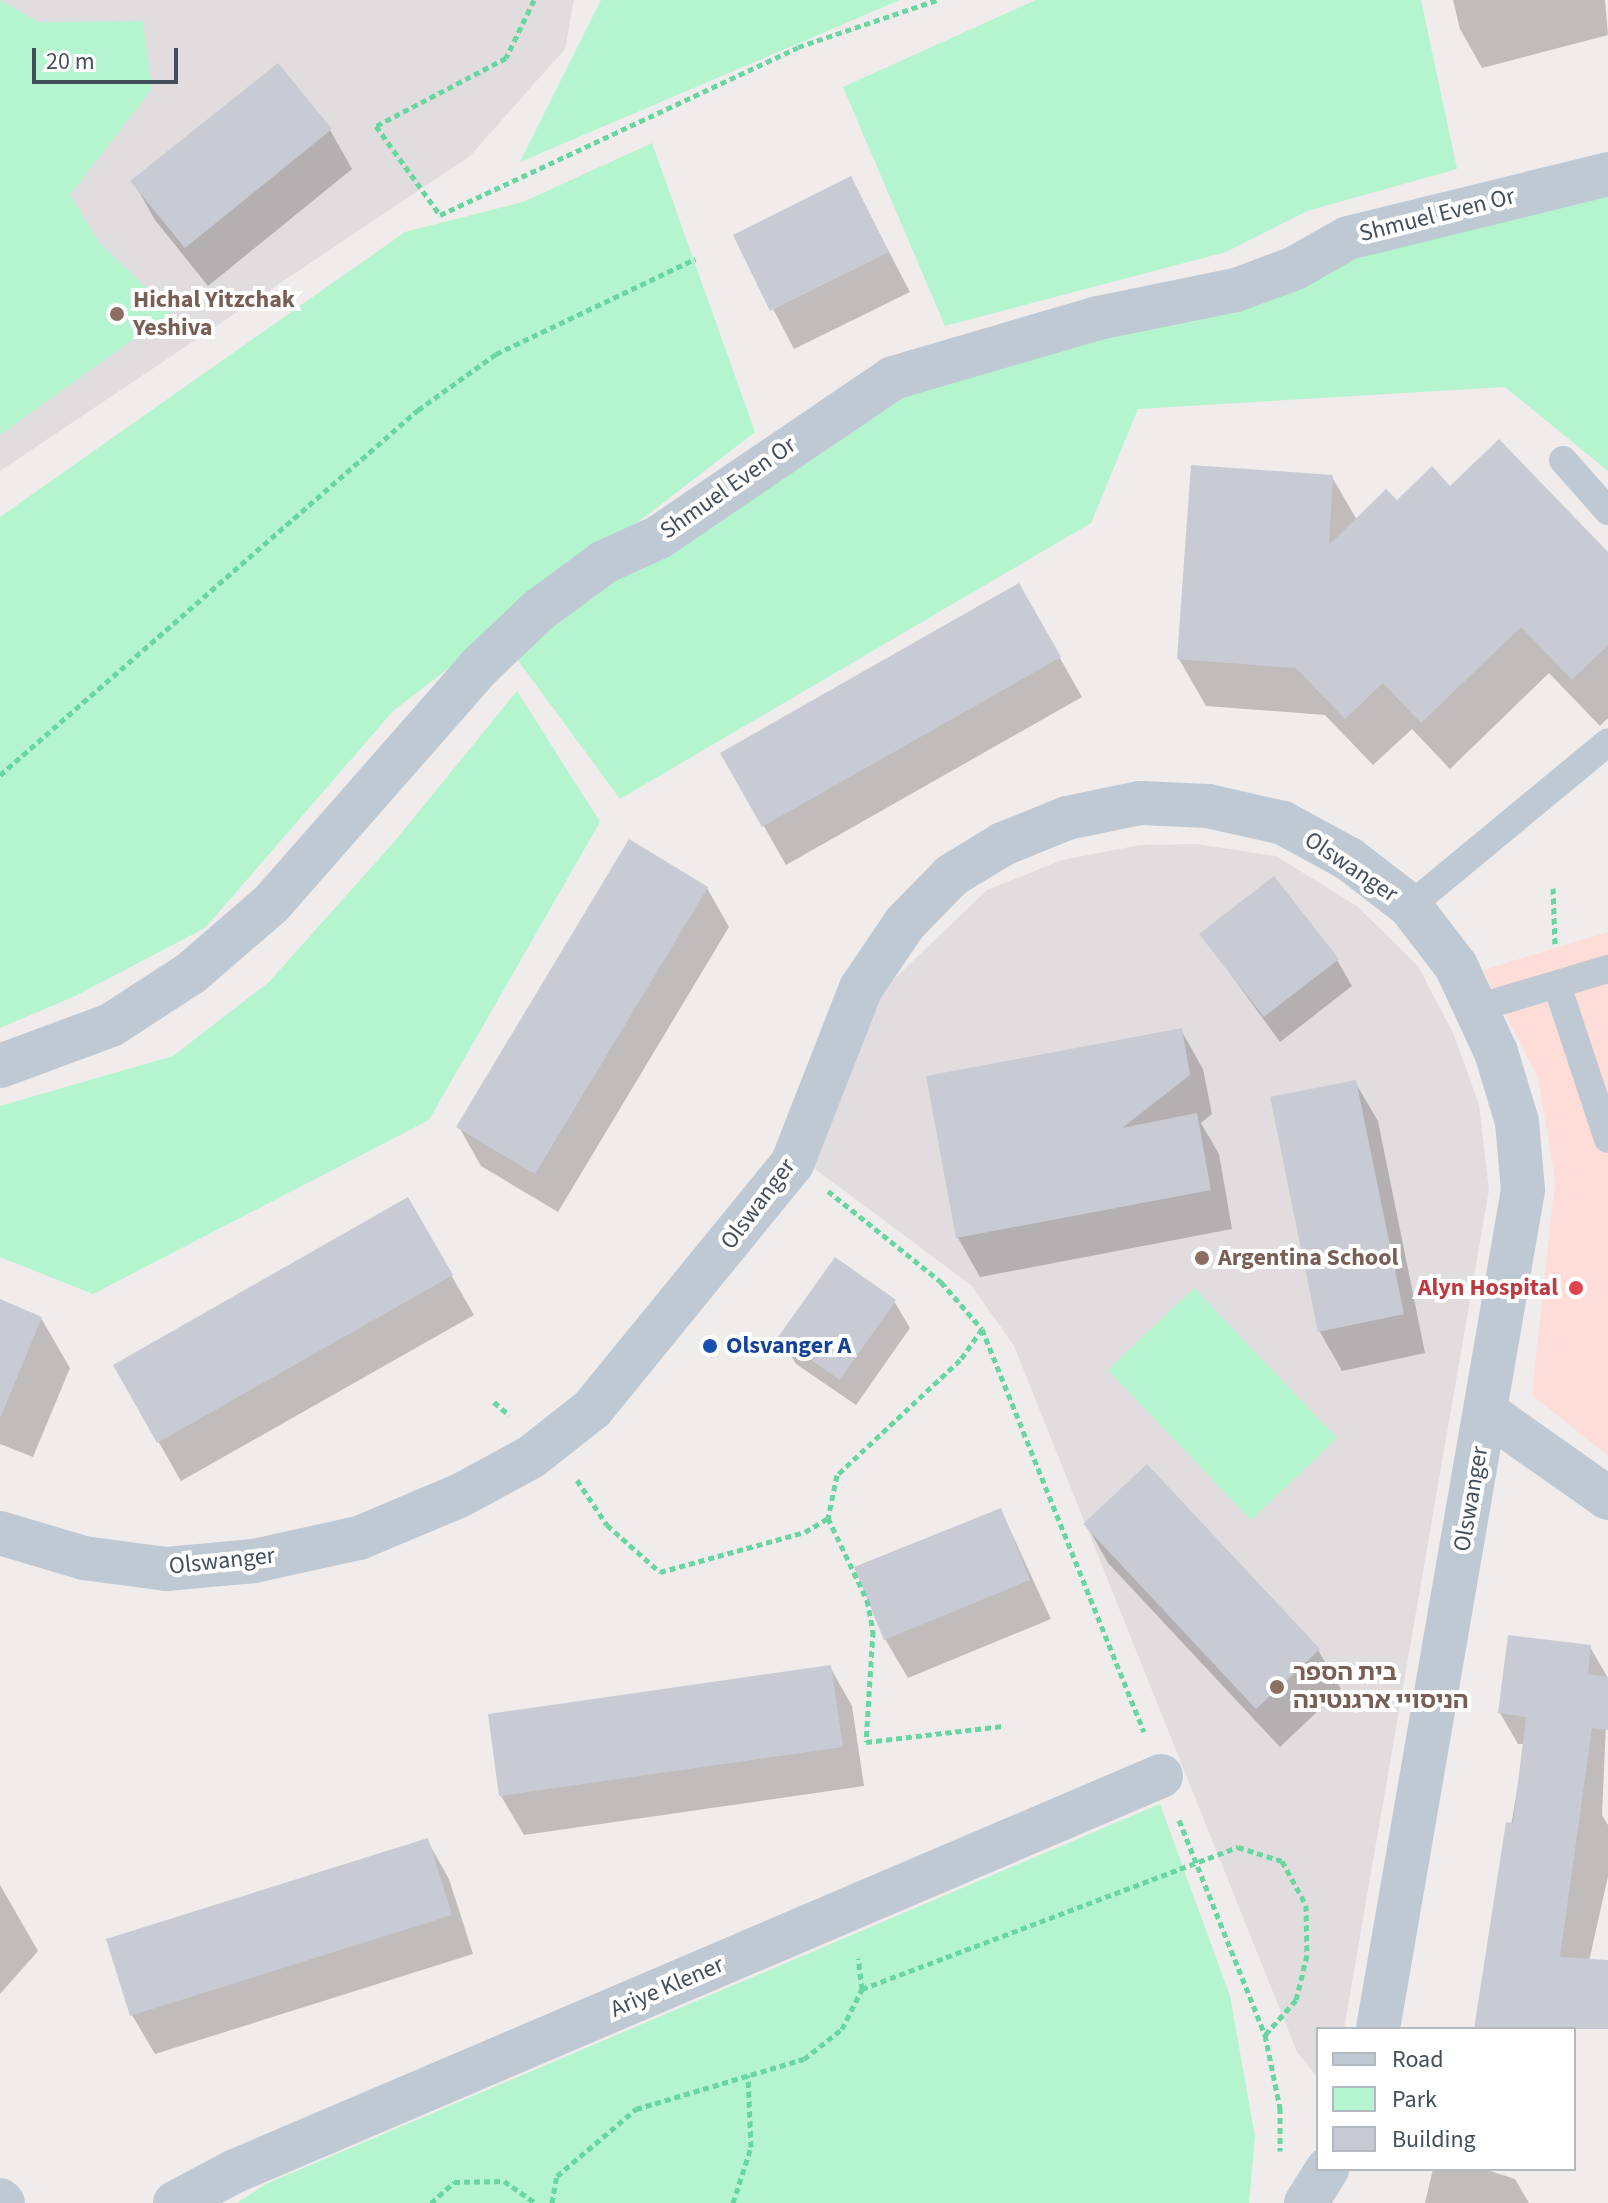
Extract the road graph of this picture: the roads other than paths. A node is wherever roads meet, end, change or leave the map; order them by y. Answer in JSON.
{"nodes":[{"id":1,"x":1608,"y":174,"type":"edge"},
{"id":2,"x":1563,"y":460,"type":"dead end"},
{"id":3,"x":1608,"y":511,"type":"edge"},
{"id":4,"x":1608,"y":742,"type":"edge"},
{"id":5,"x":1410,"y":906,"type":"junction"},
{"id":6,"x":1608,"y":969,"type":"edge"},
{"id":7,"x":1557,"y":985,"type":"junction"},
{"id":8,"x":1477,"y":1008,"type":"junction"},
{"id":9,"x":0,"y":1066,"type":"edge"},
{"id":10,"x":1608,"y":1139,"type":"edge"},
{"id":11,"x":1486,"y":1412,"type":"junction"},
{"id":12,"x":1608,"y":1498,"type":"edge"},
{"id":13,"x":0,"y":1533,"type":"edge"},
{"id":14,"x":1161,"y":1776,"type":"road end"},
{"id":15,"x":1378,"y":2027,"type":"edge"},
{"id":16,"x":1326,"y":2171,"type":"edge"},
{"id":17,"x":175,"y":2203,"type":"edge"},
{"id":18,"x":1306,"y":2203,"type":"edge"}],
"edges":[{"from":1,"to":9,"type":"street","name":"Shmuel Even Or"},
{"from":2,"to":3,"type":"lane"},
{"from":4,"to":5,"type":"lane"},
{"from":5,"to":8,"type":"street","name":"Olswanger"},
{"from":5,"to":13,"type":"street","name":"Olswanger"},
{"from":6,"to":7,"type":"lane"},
{"from":7,"to":8,"type":"lane"},
{"from":7,"to":10,"type":"lane"},
{"from":8,"to":11,"type":"street","name":"Olswanger"},
{"from":11,"to":12,"type":"street"},
{"from":11,"to":15,"type":"street","name":"Olswanger"},
{"from":14,"to":17,"type":"street","name":"Ariye Klener"},
{"from":16,"to":18,"type":"street"}]}
